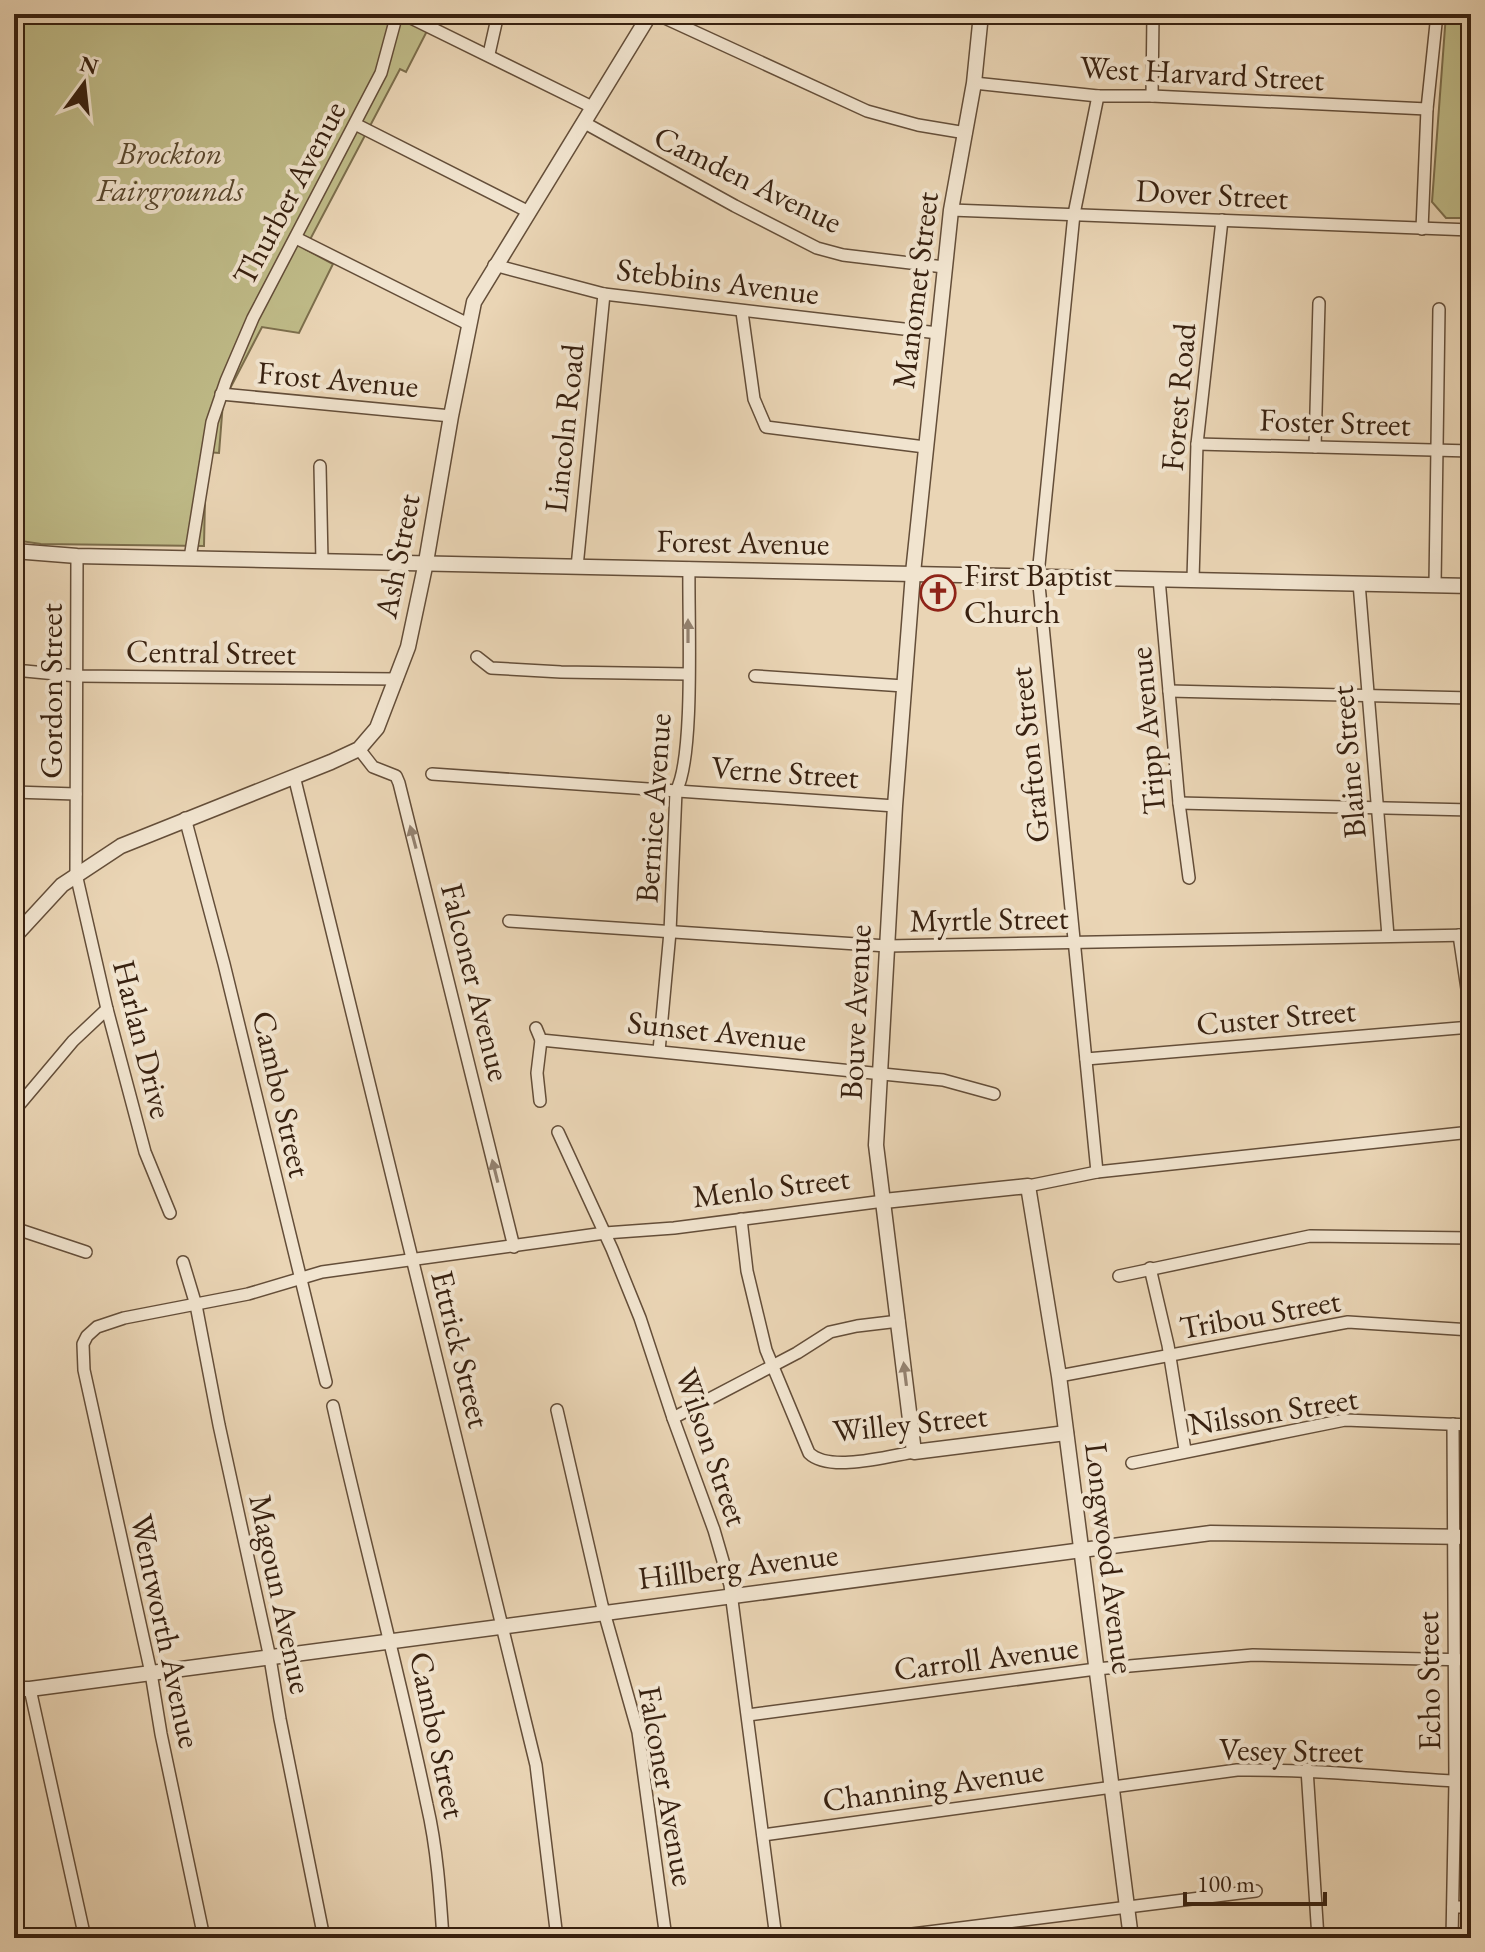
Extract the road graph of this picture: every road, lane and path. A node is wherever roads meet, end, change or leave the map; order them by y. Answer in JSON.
{"nodes":[{"id":1,"x":400,"y":14,"type":"edge"},
{"id":2,"x":498,"y":14,"type":"edge"},
{"id":3,"x":650,"y":14,"type":"edge"},
{"id":4,"x":656,"y":14,"type":"edge"},
{"id":5,"x":981,"y":14,"type":"edge"},
{"id":6,"x":1153,"y":14,"type":"edge"},
{"id":7,"x":1437,"y":14,"type":"edge"},
{"id":8,"x":489,"y":54,"type":"junction"},
{"id":9,"x":974,"y":83,"type":"junction"},
{"id":10,"x":1098,"y":96,"type":"junction"},
{"id":11,"x":1152,"y":96,"type":"junction"},
{"id":12,"x":592,"y":107,"type":"junction"},
{"id":13,"x":1427,"y":109,"type":"junction"},
{"id":14,"x":583,"y":122,"type":"junction"},
{"id":15,"x":355,"y":124,"type":"junction"},
{"id":16,"x":966,"y":133,"type":"junction"},
{"id":17,"x":951,"y":210,"type":"junction"},
{"id":18,"x":527,"y":211,"type":"junction"},
{"id":19,"x":1074,"y":214,"type":"junction"},
{"id":20,"x":1222,"y":220,"type":"junction"},
{"id":21,"x":1422,"y":229,"type":"junction"},
{"id":22,"x":1471,"y":230,"type":"edge"},
{"id":23,"x":296,"y":238,"type":"junction"},
{"id":24,"x":494,"y":265,"type":"junction"},
{"id":25,"x":944,"y":267,"type":"junction"},
{"id":26,"x":604,"y":294,"type":"junction"},
{"id":27,"x":1319,"y":303,"type":"dead end"},
{"id":28,"x":1439,"y":309,"type":"dead end"},
{"id":29,"x":742,"y":312,"type":"junction"},
{"id":30,"x":468,"y":324,"type":"junction"},
{"id":31,"x":938,"y":333,"type":"junction"},
{"id":32,"x":221,"y":394,"type":"junction"},
{"id":33,"x":451,"y":416,"type":"junction"},
{"id":34,"x":1197,"y":444,"type":"junction"},
{"id":35,"x":925,"y":447,"type":"junction"},
{"id":36,"x":1315,"y":447,"type":"junction"},
{"id":37,"x":1437,"y":451,"type":"junction"},
{"id":38,"x":1471,"y":451,"type":"edge"},
{"id":39,"x":320,"y":466,"type":"dead end"},
{"id":40,"x":14,"y":551,"type":"edge"},
{"id":41,"x":77,"y":556,"type":"junction"},
{"id":42,"x":190,"y":558,"type":"junction"},
{"id":43,"x":322,"y":561,"type":"junction"},
{"id":44,"x":426,"y":562,"type":"junction"},
{"id":45,"x":577,"y":567,"type":"junction"},
{"id":46,"x":689,"y":568,"type":"junction"},
{"id":47,"x":913,"y":573,"type":"junction"},
{"id":48,"x":1038,"y":575,"type":"junction"},
{"id":49,"x":1159,"y":579,"type":"junction"},
{"id":50,"x":1193,"y":579,"type":"junction"},
{"id":51,"x":1359,"y":583,"type":"junction"},
{"id":52,"x":1435,"y":585,"type":"junction"},
{"id":53,"x":1471,"y":586,"type":"edge"},
{"id":54,"x":477,"y":657,"type":"dead end"},
{"id":55,"x":25,"y":671,"type":"dead end"},
{"id":56,"x":688,"y":674,"type":"junction"},
{"id":57,"x":77,"y":676,"type":"junction"},
{"id":58,"x":755,"y":676,"type":"dead end"},
{"id":59,"x":397,"y":679,"type":"junction"},
{"id":60,"x":904,"y":686,"type":"junction"},
{"id":61,"x":1169,"y":691,"type":"junction"},
{"id":62,"x":1368,"y":695,"type":"junction"},
{"id":63,"x":1471,"y":698,"type":"edge"},
{"id":64,"x":359,"y":749,"type":"junction"},
{"id":65,"x":432,"y":774,"type":"dead end"},
{"id":66,"x":294,"y":776,"type":"junction"},
{"id":67,"x":676,"y":791,"type":"junction"},
{"id":68,"x":14,"y":792,"type":"edge"},
{"id":69,"x":76,"y":794,"type":"junction"},
{"id":70,"x":1179,"y":803,"type":"junction"},
{"id":71,"x":895,"y":806,"type":"junction"},
{"id":72,"x":1378,"y":809,"type":"junction"},
{"id":73,"x":1471,"y":810,"type":"edge"},
{"id":74,"x":185,"y":818,"type":"junction"},
{"id":75,"x":76,"y":874,"type":"junction"},
{"id":76,"x":1189,"y":878,"type":"dead end"},
{"id":77,"x":509,"y":921,"type":"dead end"},
{"id":78,"x":670,"y":932,"type":"junction"},
{"id":79,"x":1465,"y":935,"type":"edge"},
{"id":80,"x":1388,"y":936,"type":"junction"},
{"id":81,"x":14,"y":937,"type":"edge"},
{"id":82,"x":1074,"y":944,"type":"junction"},
{"id":83,"x":887,"y":946,"type":"junction"},
{"id":84,"x":107,"y":1009,"type":"junction"},
{"id":85,"x":1471,"y":1016,"type":"edge"},
{"id":86,"x":1471,"y":1027,"type":"edge"},
{"id":87,"x":659,"y":1051,"type":"junction"},
{"id":88,"x":1086,"y":1059,"type":"junction"},
{"id":89,"x":880,"y":1074,"type":"junction"},
{"id":90,"x":994,"y":1094,"type":"dead end"},
{"id":91,"x":540,"y":1101,"type":"dead end"},
{"id":92,"x":14,"y":1111,"type":"edge"},
{"id":93,"x":558,"y":1132,"type":"dead end"},
{"id":94,"x":1471,"y":1132,"type":"edge"},
{"id":95,"x":1097,"y":1172,"type":"junction"},
{"id":96,"x":1028,"y":1186,"type":"junction"},
{"id":97,"x":884,"y":1201,"type":"junction"},
{"id":98,"x":170,"y":1213,"type":"dead end"},
{"id":99,"x":741,"y":1219,"type":"junction"},
{"id":100,"x":14,"y":1228,"type":"edge"},
{"id":101,"x":605,"y":1233,"type":"junction"},
{"id":102,"x":1471,"y":1238,"type":"edge"},
{"id":103,"x":514,"y":1247,"type":"junction"},
{"id":104,"x":86,"y":1252,"type":"dead end"},
{"id":105,"x":412,"y":1260,"type":"junction"},
{"id":106,"x":183,"y":1262,"type":"dead end"},
{"id":107,"x":1150,"y":1268,"type":"junction"},
{"id":108,"x":1119,"y":1276,"type":"dead end"},
{"id":109,"x":300,"y":1277,"type":"junction"},
{"id":110,"x":196,"y":1305,"type":"junction"},
{"id":111,"x":899,"y":1321,"type":"junction"},
{"id":112,"x":1471,"y":1330,"type":"edge"},
{"id":113,"x":87,"y":1336,"type":"joint"},
{"id":114,"x":1170,"y":1356,"type":"junction"},
{"id":115,"x":771,"y":1366,"type":"junction"},
{"id":116,"x":1059,"y":1376,"type":"junction"},
{"id":117,"x":326,"y":1382,"type":"dead end"},
{"id":118,"x":333,"y":1406,"type":"dead end"},
{"id":119,"x":557,"y":1410,"type":"dead end"},
{"id":120,"x":673,"y":1418,"type":"junction"},
{"id":121,"x":1453,"y":1424,"type":"junction"},
{"id":122,"x":1471,"y":1425,"type":"edge"},
{"id":123,"x":1066,"y":1433,"type":"junction"},
{"id":124,"x":1185,"y":1450,"type":"junction"},
{"id":125,"x":914,"y":1452,"type":"junction"},
{"id":126,"x":1132,"y":1463,"type":"dead end"},
{"id":127,"x":1452,"y":1537,"type":"junction"},
{"id":128,"x":1471,"y":1537,"type":"edge"},
{"id":129,"x":1080,"y":1550,"type":"junction"},
{"id":130,"x":733,"y":1596,"type":"junction"},
{"id":131,"x":605,"y":1612,"type":"junction"},
{"id":132,"x":503,"y":1626,"type":"junction"},
{"id":133,"x":391,"y":1641,"type":"junction"},
{"id":134,"x":270,"y":1658,"type":"junction"},
{"id":135,"x":1454,"y":1660,"type":"junction"},
{"id":136,"x":1471,"y":1660,"type":"edge"},
{"id":137,"x":1096,"y":1669,"type":"junction"},
{"id":138,"x":151,"y":1673,"type":"junction"},
{"id":139,"x":14,"y":1689,"type":"edge"},
{"id":140,"x":30,"y":1689,"type":"junction"},
{"id":141,"x":748,"y":1715,"type":"junction"},
{"id":142,"x":1307,"y":1769,"type":"junction"},
{"id":143,"x":1455,"y":1781,"type":"junction"},
{"id":144,"x":1471,"y":1782,"type":"edge"},
{"id":145,"x":1111,"y":1786,"type":"junction"},
{"id":146,"x":763,"y":1835,"type":"junction"},
{"id":147,"x":1256,"y":1891,"type":"dead end"},
{"id":148,"x":1127,"y":1907,"type":"junction"},
{"id":149,"x":1453,"y":1907,"type":"junction"},
{"id":150,"x":1471,"y":1907,"type":"edge"},
{"id":151,"x":85,"y":1938,"type":"edge"},
{"id":152,"x":204,"y":1938,"type":"edge"},
{"id":153,"x":324,"y":1938,"type":"edge"},
{"id":154,"x":443,"y":1938,"type":"edge"},
{"id":155,"x":557,"y":1938,"type":"edge"},
{"id":156,"x":666,"y":1938,"type":"edge"},
{"id":157,"x":776,"y":1938,"type":"edge"},
{"id":158,"x":880,"y":1938,"type":"edge"},
{"id":159,"x":1131,"y":1938,"type":"edge"},
{"id":160,"x":1318,"y":1938,"type":"edge"},
{"id":161,"x":1452,"y":1938,"type":"edge"}],
"edges":[{"from":1,"to":8,"type":"street"},
{"from":1,"to":15,"type":"street","name":"Thurber Avenue"},
{"from":2,"to":8,"type":"street"},
{"from":3,"to":12,"type":"street","name":"Ash Street"},
{"from":4,"to":16,"type":"street"},
{"from":5,"to":9,"type":"street","name":"Manomet Street"},
{"from":6,"to":11,"type":"street"},
{"from":7,"to":13,"type":"street"},
{"from":8,"to":12,"type":"street"},
{"from":9,"to":10,"type":"street","name":"West Harvard Street"},
{"from":9,"to":16,"type":"street","name":"Manomet Street"},
{"from":10,"to":11,"type":"street","name":"West Harvard Street"},
{"from":10,"to":19,"type":"street","name":"Grafton Street"},
{"from":11,"to":13,"type":"street","name":"West Harvard Street"},
{"from":12,"to":14,"type":"street","name":"Ash Street"},
{"from":13,"to":21,"type":"street"},
{"from":14,"to":18,"type":"street","name":"Ash Street"},
{"from":14,"to":25,"type":"street","name":"Camden Avenue"},
{"from":15,"to":18,"type":"street"},
{"from":15,"to":23,"type":"street","name":"Thurber Avenue"},
{"from":16,"to":17,"type":"street","name":"Manomet Street"},
{"from":17,"to":19,"type":"street","name":"Dover Street"},
{"from":17,"to":25,"type":"street","name":"Manomet Street"},
{"from":18,"to":24,"type":"street","name":"Ash Street"},
{"from":19,"to":20,"type":"street","name":"Dover Street"},
{"from":19,"to":48,"type":"street","name":"Grafton Street"},
{"from":20,"to":21,"type":"street","name":"Dover Street"},
{"from":20,"to":34,"type":"street","name":"Forest Road"},
{"from":21,"to":22,"type":"street","name":"Dover Street"},
{"from":23,"to":30,"type":"street"},
{"from":23,"to":32,"type":"street","name":"Thurber Avenue"},
{"from":24,"to":26,"type":"street","name":"Stebbins Avenue"},
{"from":24,"to":30,"type":"street","name":"Ash Street"},
{"from":25,"to":31,"type":"street","name":"Manomet Street"},
{"from":26,"to":29,"type":"street","name":"Stebbins Avenue"},
{"from":26,"to":45,"type":"street","name":"Lincoln Road"},
{"from":27,"to":36,"type":"street"},
{"from":28,"to":37,"type":"street"},
{"from":29,"to":31,"type":"street","name":"Stebbins Avenue"},
{"from":29,"to":35,"type":"street"},
{"from":30,"to":33,"type":"street","name":"Ash Street"},
{"from":31,"to":35,"type":"street","name":"Manomet Street"},
{"from":32,"to":33,"type":"street","name":"Frost Avenue"},
{"from":32,"to":42,"type":"street","name":"Thurber Avenue"},
{"from":33,"to":44,"type":"street","name":"Ash Street"},
{"from":34,"to":36,"type":"street","name":"Foster Street"},
{"from":34,"to":50,"type":"street","name":"Forest Road"},
{"from":35,"to":47,"type":"street","name":"Manomet Street"},
{"from":36,"to":37,"type":"street","name":"Foster Street"},
{"from":37,"to":38,"type":"street","name":"Foster Street"},
{"from":37,"to":52,"type":"street"},
{"from":39,"to":43,"type":"street"},
{"from":40,"to":41,"type":"street","name":"Forest Avenue"},
{"from":41,"to":42,"type":"street","name":"Forest Avenue"},
{"from":41,"to":57,"type":"street","name":"Gordon Street"},
{"from":42,"to":43,"type":"street","name":"Forest Avenue"},
{"from":43,"to":44,"type":"street","name":"Forest Avenue"},
{"from":44,"to":45,"type":"street","name":"Forest Avenue"},
{"from":44,"to":59,"type":"street","name":"Ash Street"},
{"from":45,"to":46,"type":"street","name":"Forest Avenue"},
{"from":46,"to":47,"type":"street","name":"Forest Avenue"},
{"from":56,"to":46,"type":"street","name":"Bernice Avenue","one_way":true},
{"from":47,"to":48,"type":"street","name":"Forest Avenue"},
{"from":47,"to":60,"type":"street","name":"Bouve Avenue"},
{"from":48,"to":49,"type":"street","name":"Forest Avenue"},
{"from":48,"to":82,"type":"street","name":"Grafton Street"},
{"from":49,"to":50,"type":"street","name":"Forest Avenue"},
{"from":49,"to":61,"type":"street","name":"Tripp Avenue"},
{"from":50,"to":51,"type":"street","name":"Forest Avenue"},
{"from":51,"to":52,"type":"street","name":"Forest Avenue"},
{"from":51,"to":62,"type":"street","name":"Blaine Street"},
{"from":52,"to":53,"type":"street","name":"Forest Avenue"},
{"from":54,"to":56,"type":"street"},
{"from":55,"to":57,"type":"street","name":"Central Street"},
{"from":56,"to":67,"type":"street","name":"Bernice Avenue"},
{"from":57,"to":59,"type":"street","name":"Central Street"},
{"from":57,"to":69,"type":"street","name":"Gordon Street"},
{"from":58,"to":60,"type":"street"},
{"from":59,"to":64,"type":"street","name":"Ash Street"},
{"from":60,"to":71,"type":"street","name":"Bouve Avenue"},
{"from":61,"to":62,"type":"street"},
{"from":61,"to":70,"type":"street","name":"Tripp Avenue"},
{"from":62,"to":63,"type":"street"},
{"from":62,"to":72,"type":"street","name":"Blaine Street"},
{"from":64,"to":66,"type":"street"},
{"from":103,"to":64,"type":"street","name":"Falconer Avenue","one_way":true},
{"from":65,"to":67,"type":"street","name":"Verne Street"},
{"from":66,"to":74,"type":"street"},
{"from":66,"to":105,"type":"street","name":"Ettrick Street"},
{"from":67,"to":71,"type":"street","name":"Verne Street"},
{"from":67,"to":78,"type":"street","name":"Bernice Avenue"},
{"from":68,"to":69,"type":"street"},
{"from":69,"to":75,"type":"street","name":"Gordon Street"},
{"from":70,"to":72,"type":"street"},
{"from":70,"to":76,"type":"street","name":"Tripp Avenue"},
{"from":71,"to":83,"type":"street","name":"Bouve Avenue"},
{"from":72,"to":73,"type":"street"},
{"from":72,"to":80,"type":"street","name":"Blaine Street"},
{"from":74,"to":75,"type":"street"},
{"from":74,"to":109,"type":"street","name":"Cambo Street"},
{"from":75,"to":81,"type":"street"},
{"from":75,"to":84,"type":"street","name":"Harlan Drive"},
{"from":77,"to":78,"type":"street","name":"Myrtle Street"},
{"from":78,"to":83,"type":"street","name":"Myrtle Street"},
{"from":78,"to":87,"type":"street","name":"Bernice Avenue"},
{"from":79,"to":80,"type":"street","name":"Myrtle Street"},
{"from":79,"to":85,"type":"street"},
{"from":80,"to":82,"type":"street","name":"Myrtle Street"},
{"from":82,"to":83,"type":"street","name":"Myrtle Street"},
{"from":82,"to":88,"type":"street","name":"Grafton Street"},
{"from":83,"to":89,"type":"street","name":"Bouve Avenue"},
{"from":84,"to":92,"type":"street"},
{"from":84,"to":98,"type":"street","name":"Harlan Drive"},
{"from":86,"to":88,"type":"street","name":"Custer Street"},
{"from":87,"to":89,"type":"street","name":"Sunset Avenue"},
{"from":87,"to":91,"type":"street","name":"Sunset Avenue"},
{"from":88,"to":95,"type":"street","name":"Grafton Street"},
{"from":89,"to":90,"type":"street","name":"Sunset Avenue"},
{"from":89,"to":97,"type":"street","name":"Bouve Avenue"},
{"from":93,"to":101,"type":"street","name":"Wilson Street"},
{"from":94,"to":95,"type":"street","name":"Menlo Street"},
{"from":95,"to":96,"type":"street","name":"Menlo Street"},
{"from":96,"to":97,"type":"street","name":"Menlo Street"},
{"from":96,"to":116,"type":"street","name":"Longwood Avenue"},
{"from":97,"to":99,"type":"street","name":"Menlo Street"},
{"from":97,"to":111,"type":"street","name":"Bouve Avenue"},
{"from":99,"to":101,"type":"street","name":"Menlo Street"},
{"from":99,"to":115,"type":"street"},
{"from":100,"to":104,"type":"street"},
{"from":101,"to":103,"type":"street","name":"Menlo Street"},
{"from":101,"to":120,"type":"street","name":"Wilson Street"},
{"from":102,"to":107,"type":"street"},
{"from":103,"to":105,"type":"street","name":"Menlo Street"},
{"from":105,"to":109,"type":"street","name":"Menlo Street"},
{"from":105,"to":132,"type":"street","name":"Ettrick Street"},
{"from":106,"to":110,"type":"street","name":"Magoun Avenue"},
{"from":107,"to":108,"type":"street"},
{"from":107,"to":114,"type":"street"},
{"from":109,"to":110,"type":"street","name":"Menlo Street"},
{"from":109,"to":117,"type":"street","name":"Cambo Street"},
{"from":110,"to":113,"type":"street","name":"Menlo Street"},
{"from":110,"to":134,"type":"street","name":"Magoun Avenue"},
{"from":111,"to":115,"type":"street"},
{"from":125,"to":111,"type":"street","name":"Bouve Avenue","one_way":true},
{"from":112,"to":114,"type":"street","name":"Tribou Street"},
{"from":113,"to":138,"type":"street","name":"Wentworth Avenue"},
{"from":114,"to":116,"type":"street","name":"Tribou Street"},
{"from":114,"to":124,"type":"street"},
{"from":115,"to":120,"type":"street"},
{"from":115,"to":125,"type":"street","name":"Willey Street"},
{"from":116,"to":123,"type":"street","name":"Longwood Avenue"},
{"from":118,"to":133,"type":"street","name":"Cambo Street"},
{"from":119,"to":131,"type":"street","name":"Falconer Avenue"},
{"from":120,"to":130,"type":"street","name":"Wilson Street"},
{"from":121,"to":122,"type":"street","name":"Nilsson Street"},
{"from":121,"to":124,"type":"street","name":"Nilsson Street"},
{"from":121,"to":127,"type":"street","name":"Echo Street"},
{"from":123,"to":125,"type":"street","name":"Willey Street"},
{"from":123,"to":129,"type":"street","name":"Longwood Avenue"},
{"from":124,"to":126,"type":"street","name":"Nilsson Street"},
{"from":127,"to":128,"type":"street","name":"Hillberg Avenue"},
{"from":127,"to":129,"type":"street","name":"Hillberg Avenue"},
{"from":127,"to":135,"type":"street","name":"Echo Street"},
{"from":129,"to":130,"type":"street","name":"Hillberg Avenue"},
{"from":129,"to":137,"type":"street","name":"Longwood Avenue"},
{"from":130,"to":131,"type":"street","name":"Hillberg Avenue"},
{"from":130,"to":141,"type":"street","name":"Wilson Street"},
{"from":131,"to":132,"type":"street","name":"Hillberg Avenue"},
{"from":131,"to":156,"type":"street","name":"Falconer Avenue"},
{"from":132,"to":133,"type":"street","name":"Hillberg Avenue"},
{"from":132,"to":155,"type":"street","name":"Ettrick Street"},
{"from":133,"to":134,"type":"street","name":"Hillberg Avenue"},
{"from":133,"to":154,"type":"street","name":"Cambo Street"},
{"from":134,"to":138,"type":"street","name":"Hillberg Avenue"},
{"from":134,"to":153,"type":"street","name":"Magoun Avenue"},
{"from":135,"to":136,"type":"street","name":"Carroll Avenue"},
{"from":135,"to":137,"type":"street","name":"Carroll Avenue"},
{"from":135,"to":143,"type":"street","name":"Echo Street"},
{"from":137,"to":141,"type":"street","name":"Carroll Avenue"},
{"from":137,"to":145,"type":"street","name":"Longwood Avenue"},
{"from":138,"to":140,"type":"street","name":"Hillberg Avenue"},
{"from":138,"to":152,"type":"street","name":"Wentworth Avenue"},
{"from":139,"to":140,"type":"street","name":"Hillberg Avenue"},
{"from":140,"to":151,"type":"street"},
{"from":141,"to":146,"type":"street","name":"Wilson Street"},
{"from":142,"to":143,"type":"street","name":"Vesey Street"},
{"from":142,"to":145,"type":"street","name":"Vesey Street"},
{"from":142,"to":160,"type":"street"},
{"from":143,"to":144,"type":"street","name":"Vesey Street"},
{"from":143,"to":149,"type":"street","name":"Echo Street"},
{"from":145,"to":146,"type":"street","name":"Channing Avenue"},
{"from":145,"to":148,"type":"street","name":"Longwood Avenue"},
{"from":146,"to":157,"type":"street","name":"Wilson Street"},
{"from":147,"to":148,"type":"street"},
{"from":148,"to":158,"type":"street"},
{"from":148,"to":159,"type":"street","name":"Longwood Avenue"},
{"from":149,"to":150,"type":"street"},
{"from":149,"to":161,"type":"street","name":"Echo Street"}]}
